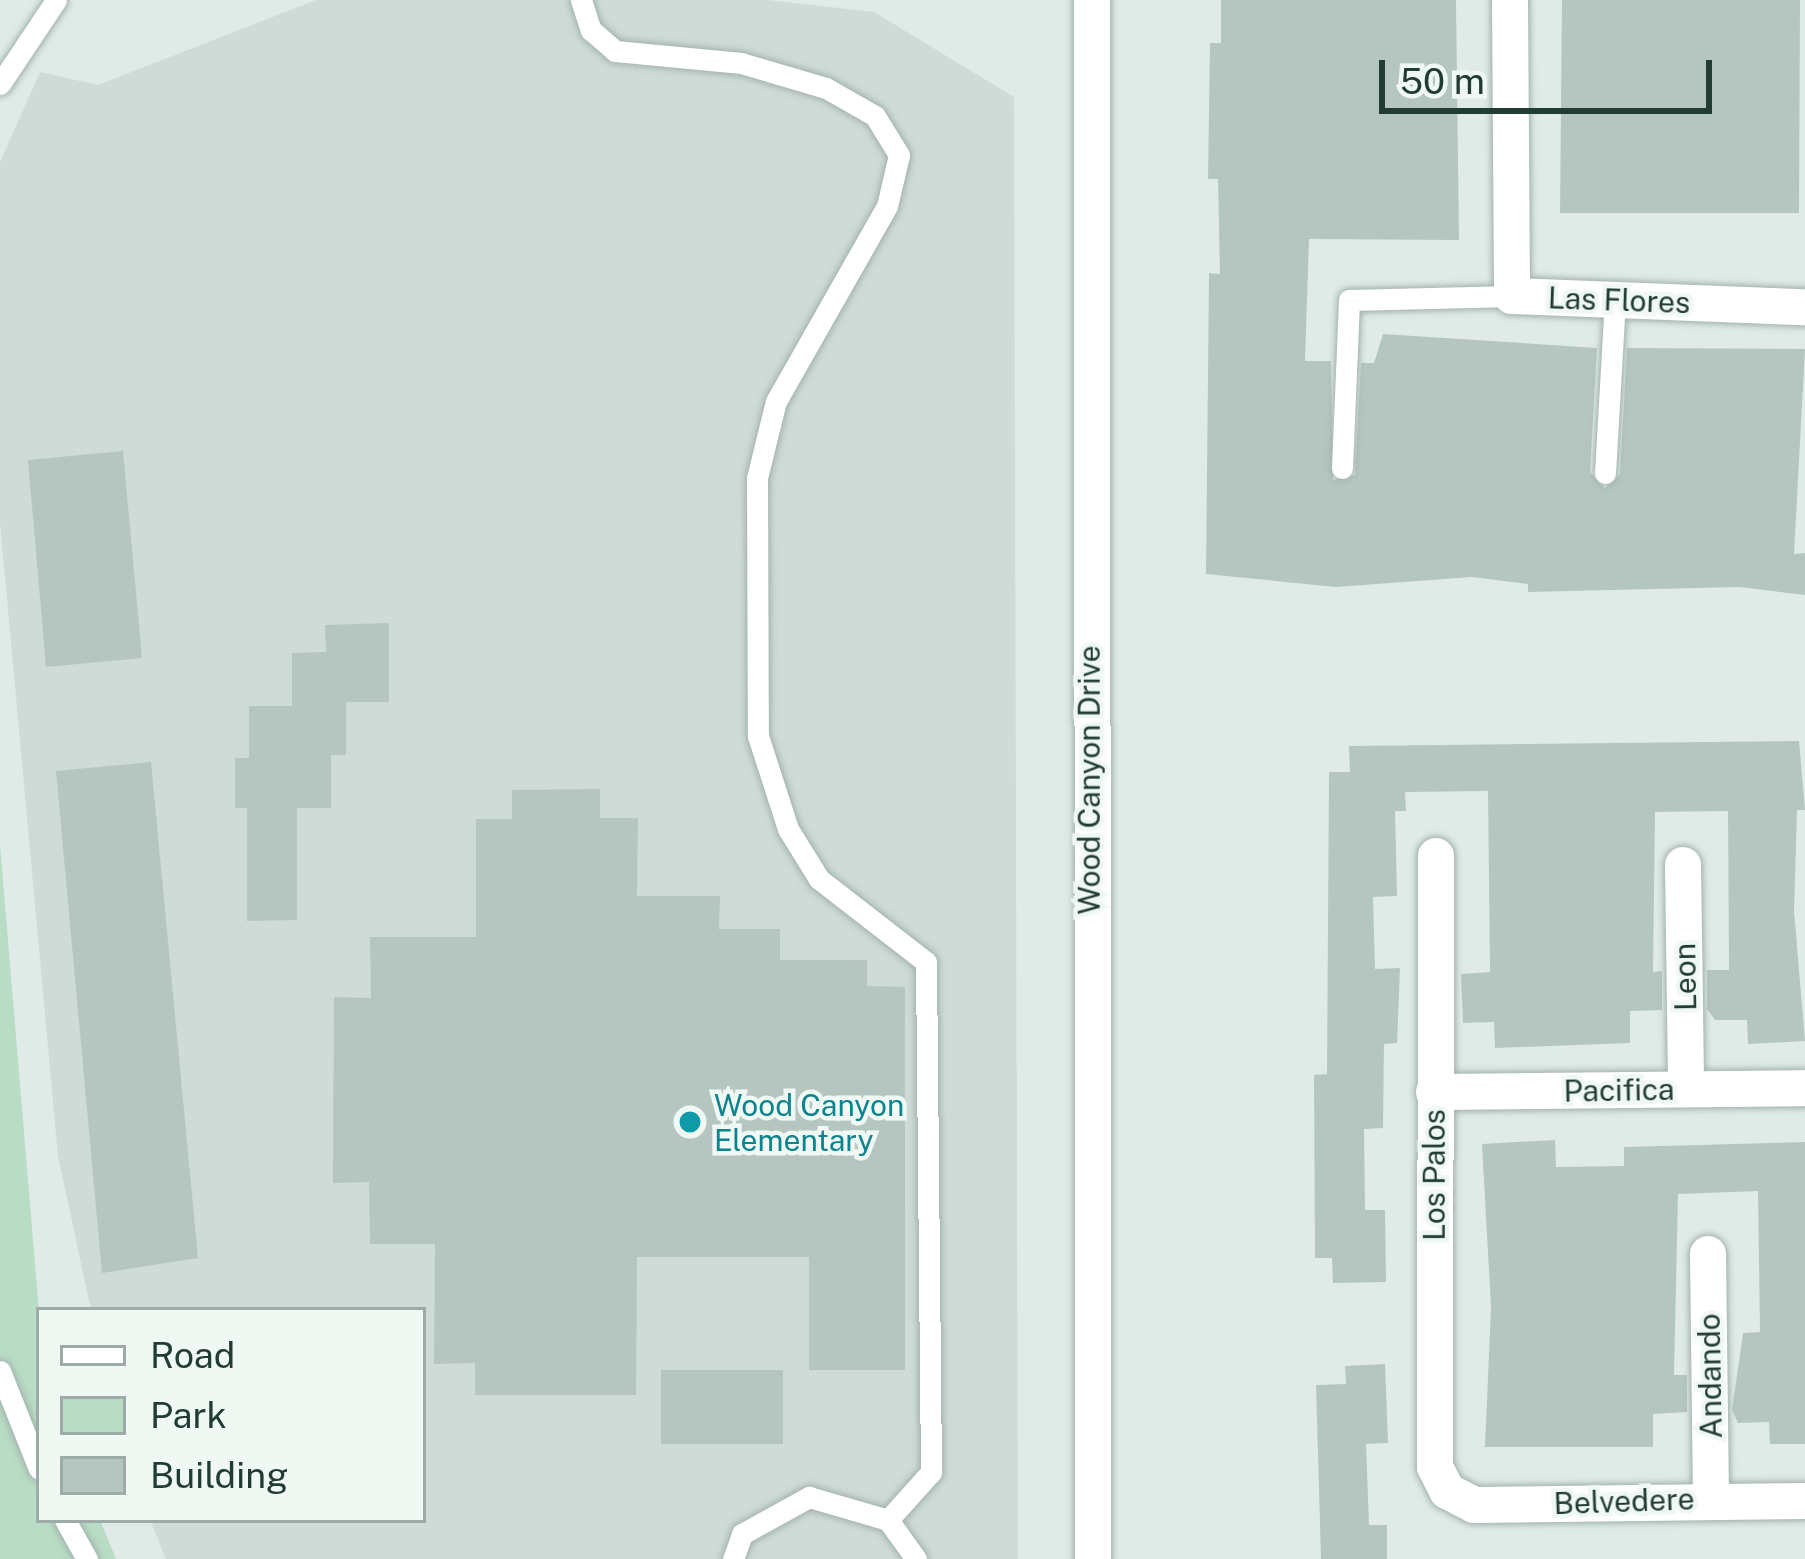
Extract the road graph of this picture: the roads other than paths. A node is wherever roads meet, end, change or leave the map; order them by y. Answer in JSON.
{"nodes":[{"id":1,"x":56,"y":0,"type":"edge"},
{"id":2,"x":581,"y":0,"type":"edge"},
{"id":3,"x":1092,"y":0,"type":"edge"},
{"id":4,"x":1510,"y":0,"type":"edge"},
{"id":5,"x":0,"y":84,"type":"edge"},
{"id":6,"x":1512,"y":296,"type":"junction"},
{"id":7,"x":1615,"y":299,"type":"junction"},
{"id":8,"x":1805,"y":307,"type":"edge"},
{"id":9,"x":1342,"y":468,"type":"dead end"},
{"id":10,"x":1605,"y":473,"type":"dead end"},
{"id":11,"x":1436,"y":856,"type":"dead end"},
{"id":12,"x":1683,"y":865,"type":"dead end"},
{"id":13,"x":1805,"y":1088,"type":"edge"},
{"id":14,"x":1686,"y":1089,"type":"junction"},
{"id":15,"x":1434,"y":1092,"type":"junction"},
{"id":16,"x":1708,"y":1254,"type":"dead end"},
{"id":17,"x":0,"y":1371,"type":"edge"},
{"id":18,"x":36,"y":1461,"type":"edge"},
{"id":19,"x":1447,"y":1492,"type":"joint"},
{"id":20,"x":1711,"y":1498,"type":"junction"},
{"id":21,"x":1805,"y":1501,"type":"edge"},
{"id":22,"x":888,"y":1520,"type":"junction"},
{"id":23,"x":67,"y":1523,"type":"edge"},
{"id":24,"x":87,"y":1559,"type":"edge"},
{"id":25,"x":734,"y":1559,"type":"edge"},
{"id":26,"x":916,"y":1559,"type":"edge"},
{"id":27,"x":1093,"y":1559,"type":"edge"}],
"edges":[{"from":1,"to":5,"type":"lane"},
{"from":2,"to":22,"type":"lane"},
{"from":3,"to":27,"type":"street","name":"Wood Canyon Drive"},
{"from":4,"to":6,"type":"street","name":"Las Flores"},
{"from":6,"to":7,"type":"street","name":"Las Flores"},
{"from":6,"to":9,"type":"lane"},
{"from":7,"to":8,"type":"street","name":"Las Flores"},
{"from":7,"to":10,"type":"lane"},
{"from":11,"to":15,"type":"street","name":"Los Palos"},
{"from":12,"to":14,"type":"street","name":"Leon"},
{"from":13,"to":14,"type":"street","name":"Pacifica"},
{"from":14,"to":15,"type":"street","name":"Pacifica"},
{"from":15,"to":19,"type":"street","name":"Los Palos"},
{"from":16,"to":20,"type":"street","name":"Andando"},
{"from":17,"to":18,"type":"lane"},
{"from":19,"to":20,"type":"street","name":"Belvedere"},
{"from":20,"to":21,"type":"street","name":"Belvedere"},
{"from":22,"to":25,"type":"lane"},
{"from":22,"to":26,"type":"lane"},
{"from":23,"to":24,"type":"lane"}]}
